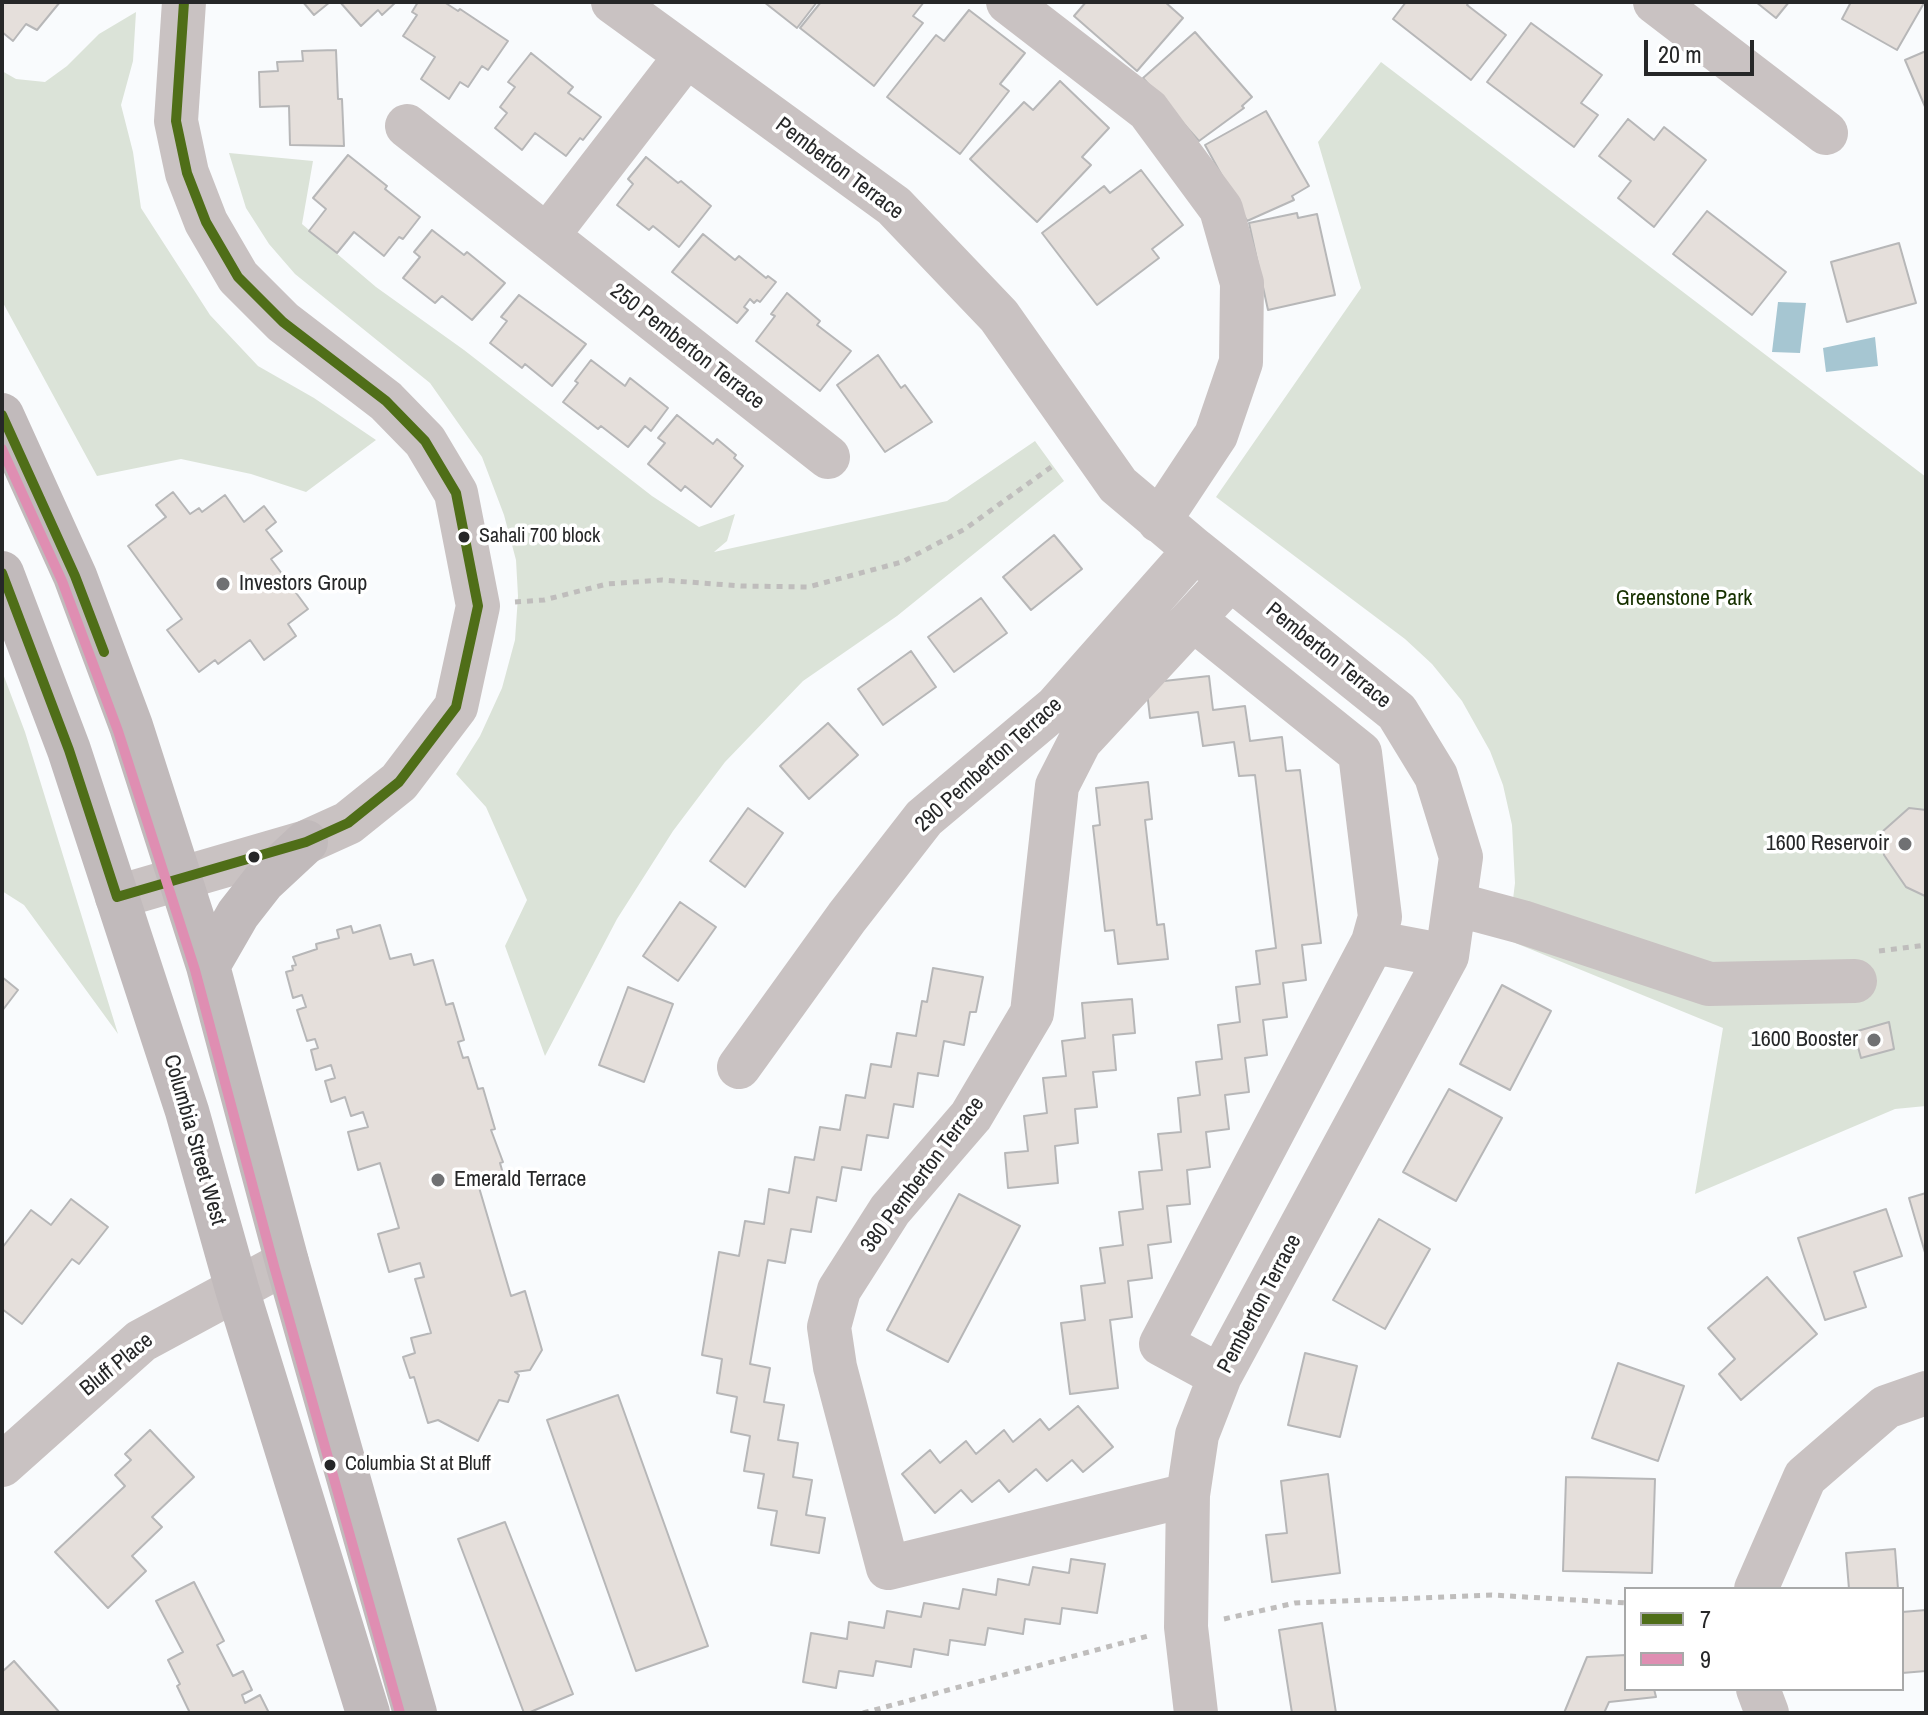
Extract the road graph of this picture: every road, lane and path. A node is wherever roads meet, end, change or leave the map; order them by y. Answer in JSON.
{"nodes":[{"id":1,"x":184,"y":2,"type":"edge"},
{"id":2,"x":613,"y":2,"type":"edge"},
{"id":3,"x":1008,"y":2,"type":"edge"},
{"id":4,"x":1655,"y":2,"type":"edge"},
{"id":5,"x":686,"y":56,"type":"junction"},
{"id":6,"x":407,"y":126,"type":"dead end"},
{"id":7,"x":1826,"y":133,"type":"dead end"},
{"id":8,"x":547,"y":236,"type":"junction"},
{"id":9,"x":2,"y":415,"type":"edge"},
{"id":10,"x":1088,"y":442,"type":"junction"},
{"id":11,"x":828,"y":457,"type":"dead end"},
{"id":12,"x":1159,"y":521,"type":"junction"},
{"id":13,"x":1195,"y":550,"type":"junction"},
{"id":14,"x":2,"y":573,"type":"edge"},
{"id":15,"x":1230,"y":579,"type":"junction"},
{"id":16,"x":478,"y":606,"type":"junction"},
{"id":17,"x":1193,"y":619,"type":"junction"},
{"id":18,"x":306,"y":842,"type":"junction"},
{"id":19,"x":180,"y":880,"type":"junction"},
{"id":20,"x":117,"y":897,"type":"junction"},
{"id":21,"x":1455,"y":904,"type":"junction"},
{"id":22,"x":1373,"y":942,"type":"junction"},
{"id":23,"x":1447,"y":956,"type":"junction"},
{"id":24,"x":208,"y":966,"type":"junction"},
{"id":25,"x":1855,"y":981,"type":"dead end"},
{"id":26,"x":739,"y":1067,"type":"dead end"},
{"id":27,"x":1275,"y":1127,"type":"junction"},
{"id":28,"x":1336,"y":1161,"type":"junction"},
{"id":29,"x":287,"y":1262,"type":"junction"},
{"id":30,"x":237,"y":1289,"type":"junction"},
{"id":31,"x":1220,"y":1376,"type":"junction"},
{"id":32,"x":1926,"y":1393,"type":"edge"},
{"id":33,"x":2,"y":1465,"type":"edge"},
{"id":34,"x":1188,"y":1495,"type":"junction"},
{"id":35,"x":1757,"y":1587,"type":"edge"},
{"id":36,"x":1624,"y":1603,"type":"edge"},
{"id":37,"x":1186,"y":1627,"type":"junction"},
{"id":38,"x":1759,"y":1691,"type":"edge"},
{"id":39,"x":368,"y":1713,"type":"edge"},
{"id":40,"x":415,"y":1713,"type":"edge"},
{"id":41,"x":863,"y":1713,"type":"edge"},
{"id":42,"x":1196,"y":1713,"type":"edge"},
{"id":43,"x":1767,"y":1713,"type":"edge"}],
"edges":[{"from":1,"to":16,"type":"street"},
{"from":2,"to":5,"type":"street","name":"Pemberton Terrace"},
{"from":3,"to":12,"type":"street"},
{"from":4,"to":7,"type":"street"},
{"from":5,"to":8,"type":"street"},
{"from":5,"to":10,"type":"street","name":"Pemberton Terrace"},
{"from":6,"to":8,"type":"street","name":"250 Pemberton Terrace"},
{"from":8,"to":11,"type":"street","name":"250 Pemberton Terrace"},
{"from":9,"to":19,"type":"main road"},
{"from":10,"to":12,"type":"street","name":"Pemberton Terrace"},
{"from":10,"to":16,"type":"path"},
{"from":12,"to":13,"type":"street","name":"Pemberton Terrace"},
{"from":13,"to":15,"type":"street","name":"Pemberton Terrace"},
{"from":13,"to":26,"type":"street","name":"290 Pemberton Terrace"},
{"from":14,"to":20,"type":"main road","name":"Columbia Street West"},
{"from":15,"to":17,"type":"street","name":"380 Pemberton Terrace"},
{"from":15,"to":21,"type":"street","name":"Pemberton Terrace"},
{"from":16,"to":18,"type":"street"},
{"from":17,"to":22,"type":"street"},
{"from":17,"to":34,"type":"street","name":"380 Pemberton Terrace"},
{"from":18,"to":19,"type":"street"},
{"from":18,"to":24,"type":"main road"},
{"from":19,"to":20,"type":"street"},
{"from":19,"to":24,"type":"main road"},
{"from":20,"to":30,"type":"main road","name":"Columbia Street West"},
{"from":21,"to":23,"type":"street","name":"Pemberton Terrace"},
{"from":21,"to":25,"type":"street"},
{"from":22,"to":23,"type":"street"},
{"from":22,"to":27,"type":"street"},
{"from":23,"to":28,"type":"street","name":"Pemberton Terrace"},
{"from":24,"to":29,"type":"main road"},
{"from":27,"to":28,"type":"street"},
{"from":27,"to":31,"type":"street"},
{"from":28,"to":31,"type":"street","name":"Pemberton Terrace"},
{"from":29,"to":30,"type":"street","name":"Bluff Place"},
{"from":29,"to":40,"type":"main road"},
{"from":30,"to":33,"type":"street","name":"Bluff Place"},
{"from":30,"to":39,"type":"main road","name":"Columbia Street West"},
{"from":31,"to":34,"type":"street","name":"Pemberton Terrace"},
{"from":32,"to":35,"type":"street"},
{"from":34,"to":37,"type":"street","name":"Pemberton Terrace"},
{"from":36,"to":37,"type":"path"},
{"from":37,"to":41,"type":"path"},
{"from":37,"to":42,"type":"street","name":"Pemberton Terrace"},
{"from":38,"to":43,"type":"street"}]}
